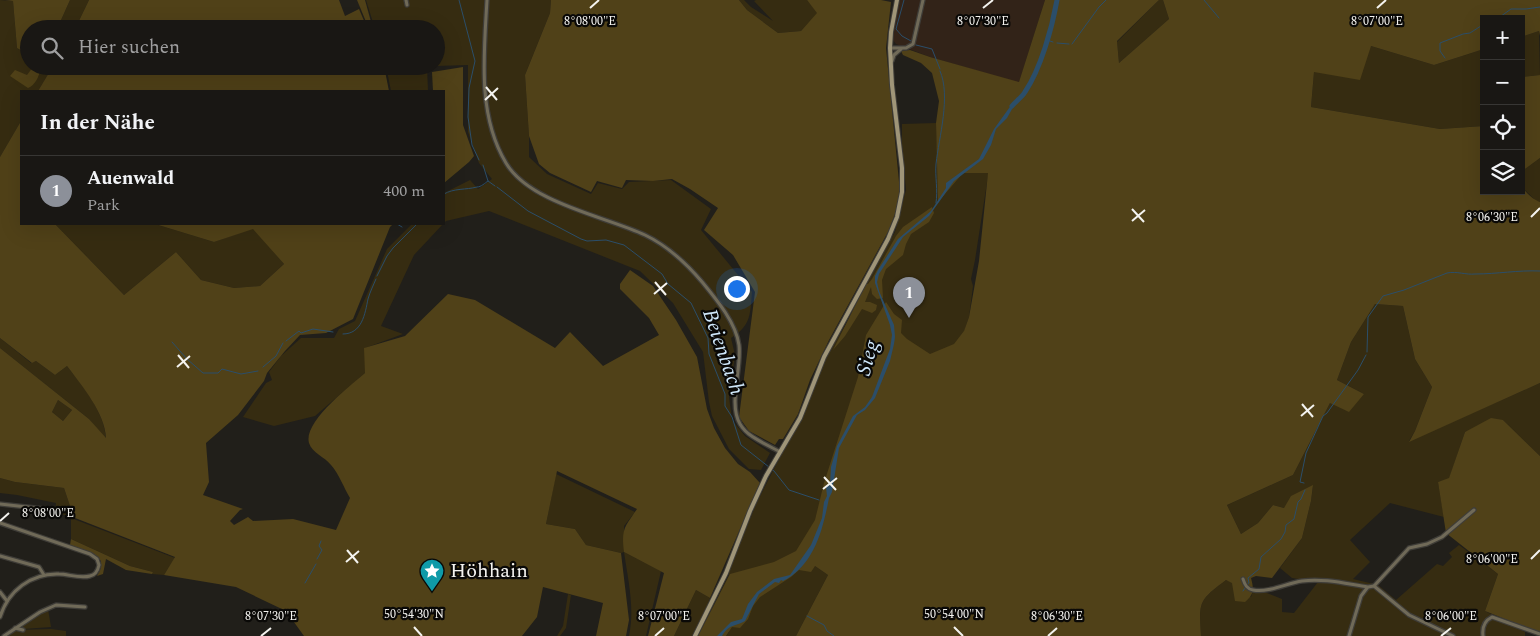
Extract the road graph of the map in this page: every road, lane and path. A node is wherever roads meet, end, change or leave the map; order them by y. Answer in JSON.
{"nodes":[{"id":1,"x":406,"y":0,"type":"edge"},
{"id":2,"x":487,"y":0,"type":"edge"},
{"id":3,"x":897,"y":0,"type":"edge"},
{"id":4,"x":923,"y":0,"type":"edge"},
{"id":5,"x":407,"y":5,"type":"dead end"},
{"id":6,"x":890,"y":48,"type":"junction"},
{"id":7,"x":902,"y":48,"type":"junction"},
{"id":8,"x":890,"y":67,"type":"junction"},
{"id":9,"x":780,"y":452,"type":"junction"},
{"id":10,"x":0,"y":504,"type":"edge"},
{"id":11,"x":1474,"y":510,"type":"dead end"},
{"id":12,"x":53,"y":513,"type":"dead end"},
{"id":13,"x":0,"y":523,"type":"edge"},
{"id":14,"x":0,"y":556,"type":"edge"},
{"id":15,"x":44,"y":575,"type":"junction"},
{"id":16,"x":1243,"y":580,"type":"dead end"},
{"id":17,"x":1374,"y":586,"type":"junction"},
{"id":18,"x":1368,"y":587,"type":"junction"},
{"id":19,"x":0,"y":592,"type":"edge"},
{"id":20,"x":7,"y":601,"type":"junction"},
{"id":21,"x":84,"y":607,"type":"dead end"},
{"id":22,"x":0,"y":617,"type":"edge"},
{"id":23,"x":15,"y":628,"type":"junction"},
{"id":24,"x":23,"y":630,"type":"dead end"},
{"id":25,"x":1540,"y":634,"type":"edge"},
{"id":26,"x":4,"y":636,"type":"edge"},
{"id":27,"x":695,"y":636,"type":"edge"},
{"id":28,"x":1349,"y":636,"type":"edge"},
{"id":29,"x":1453,"y":636,"type":"edge"},
{"id":30,"x":1483,"y":636,"type":"edge"}],
"edges":[{"from":1,"to":5,"type":"street"},
{"from":2,"to":9,"type":"street"},
{"from":3,"to":6,"type":"main road"},
{"from":4,"to":7,"type":"street"},
{"from":6,"to":7,"type":"street"},
{"from":6,"to":8,"type":"main road"},
{"from":7,"to":8,"type":"street"},
{"from":8,"to":9,"type":"main road"},
{"from":9,"to":27,"type":"main road"},
{"from":10,"to":12,"type":"street"},
{"from":11,"to":17,"type":"street"},
{"from":13,"to":15,"type":"street"},
{"from":14,"to":15,"type":"street"},
{"from":15,"to":20,"type":"street"},
{"from":16,"to":18,"type":"street"},
{"from":17,"to":18,"type":"street"},
{"from":17,"to":29,"type":"street"},
{"from":18,"to":28,"type":"street"},
{"from":19,"to":20,"type":"street"},
{"from":20,"to":22,"type":"street"},
{"from":21,"to":23,"type":"street"},
{"from":23,"to":24,"type":"street"},
{"from":23,"to":26,"type":"street"},
{"from":25,"to":30,"type":"street"}]}
